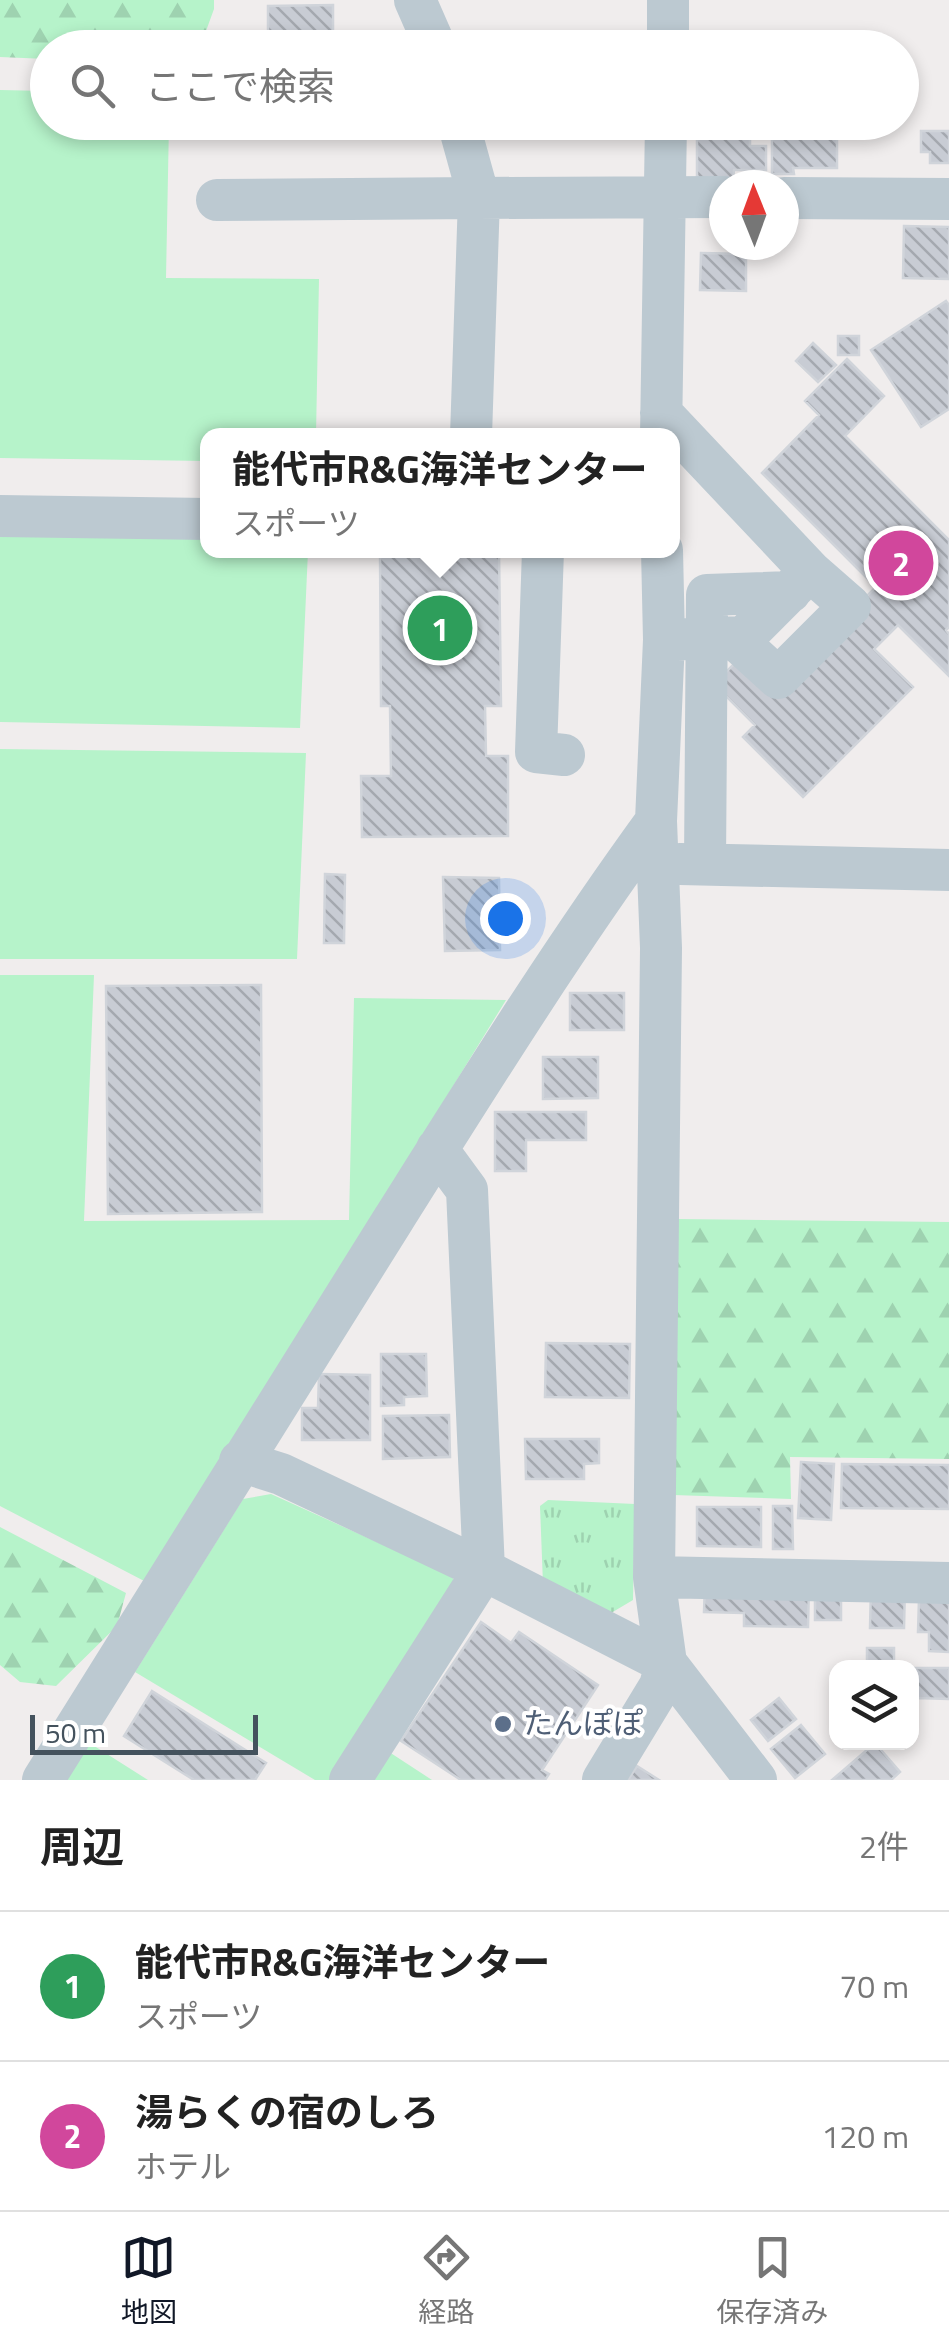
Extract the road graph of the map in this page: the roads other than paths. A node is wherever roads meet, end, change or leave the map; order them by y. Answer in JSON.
{"nodes":[{"id":1,"x":415,"y":0,"type":"edge"},
{"id":2,"x":668,"y":0,"type":"edge"},
{"id":3,"x":428,"y":30,"type":"edge"},
{"id":4,"x":668,"y":30,"type":"edge"},
{"id":5,"x":463,"y":140,"type":"edge"},
{"id":6,"x":666,"y":140,"type":"edge"},
{"id":7,"x":664,"y":196,"type":"junction"},
{"id":8,"x":709,"y":197,"type":"edge"},
{"id":9,"x":479,"y":198,"type":"junction"},
{"id":10,"x":799,"y":198,"type":"edge"},
{"id":11,"x":949,"y":199,"type":"edge"},
{"id":12,"x":217,"y":200,"type":"dead end"},
{"id":13,"x":661,"y":424,"type":"edge"},
{"id":14,"x":471,"y":428,"type":"edge"},
{"id":15,"x":680,"y":445,"type":"edge"},
{"id":16,"x":0,"y":516,"type":"edge"},
{"id":17,"x":200,"y":518,"type":"edge"},
{"id":18,"x":543,"y":558,"type":"edge"},
{"id":19,"x":662,"y":558,"type":"edge"},
{"id":20,"x":800,"y":581,"type":"junction"},
{"id":21,"x":720,"y":638,"type":"junction"},
{"id":22,"x":664,"y":640,"type":"junction"},
{"id":23,"x":564,"y":756,"type":"dead end"},
{"id":24,"x":656,"y":821,"type":"junction"},
{"id":25,"x":658,"y":863,"type":"junction"},
{"id":26,"x":705,"y":864,"type":"junction"},
{"id":27,"x":949,"y":870,"type":"edge"},
{"id":28,"x":437,"y":1150,"type":"junction"},
{"id":29,"x":240,"y":1461,"type":"junction"},
{"id":30,"x":484,"y":1570,"type":"junction"},
{"id":31,"x":654,"y":1577,"type":"junction"},
{"id":32,"x":949,"y":1583,"type":"edge"},
{"id":33,"x":666,"y":1663,"type":"junction"},
{"id":34,"x":43,"y":1780,"type":"edge"},
{"id":35,"x":350,"y":1780,"type":"edge"},
{"id":36,"x":603,"y":1780,"type":"edge"},
{"id":37,"x":756,"y":1780,"type":"edge"}],
"edges":[{"from":1,"to":3,"type":"street"},
{"from":2,"to":4,"type":"street"},
{"from":5,"to":9,"type":"street"},
{"from":6,"to":7,"type":"street"},
{"from":7,"to":8,"type":"street"},
{"from":7,"to":9,"type":"street"},
{"from":7,"to":13,"type":"street"},
{"from":9,"to":12,"type":"street"},
{"from":9,"to":14,"type":"street"},
{"from":10,"to":11,"type":"street"},
{"from":15,"to":20,"type":"street"},
{"from":16,"to":17,"type":"street"},
{"from":18,"to":23,"type":"street"},
{"from":19,"to":22,"type":"street"},
{"from":20,"to":21,"type":"street"},
{"from":20,"to":21,"type":"street"},
{"from":21,"to":22,"type":"street"},
{"from":21,"to":26,"type":"street"},
{"from":22,"to":24,"type":"street"},
{"from":24,"to":25,"type":"street"},
{"from":24,"to":28,"type":"street"},
{"from":25,"to":26,"type":"street"},
{"from":25,"to":31,"type":"street"},
{"from":26,"to":27,"type":"street"},
{"from":28,"to":29,"type":"street"},
{"from":28,"to":30,"type":"street"},
{"from":29,"to":30,"type":"street"},
{"from":29,"to":34,"type":"street"},
{"from":30,"to":33,"type":"street"},
{"from":30,"to":35,"type":"street"},
{"from":31,"to":32,"type":"street"},
{"from":31,"to":33,"type":"street"},
{"from":33,"to":36,"type":"street"},
{"from":33,"to":37,"type":"street"}]}
